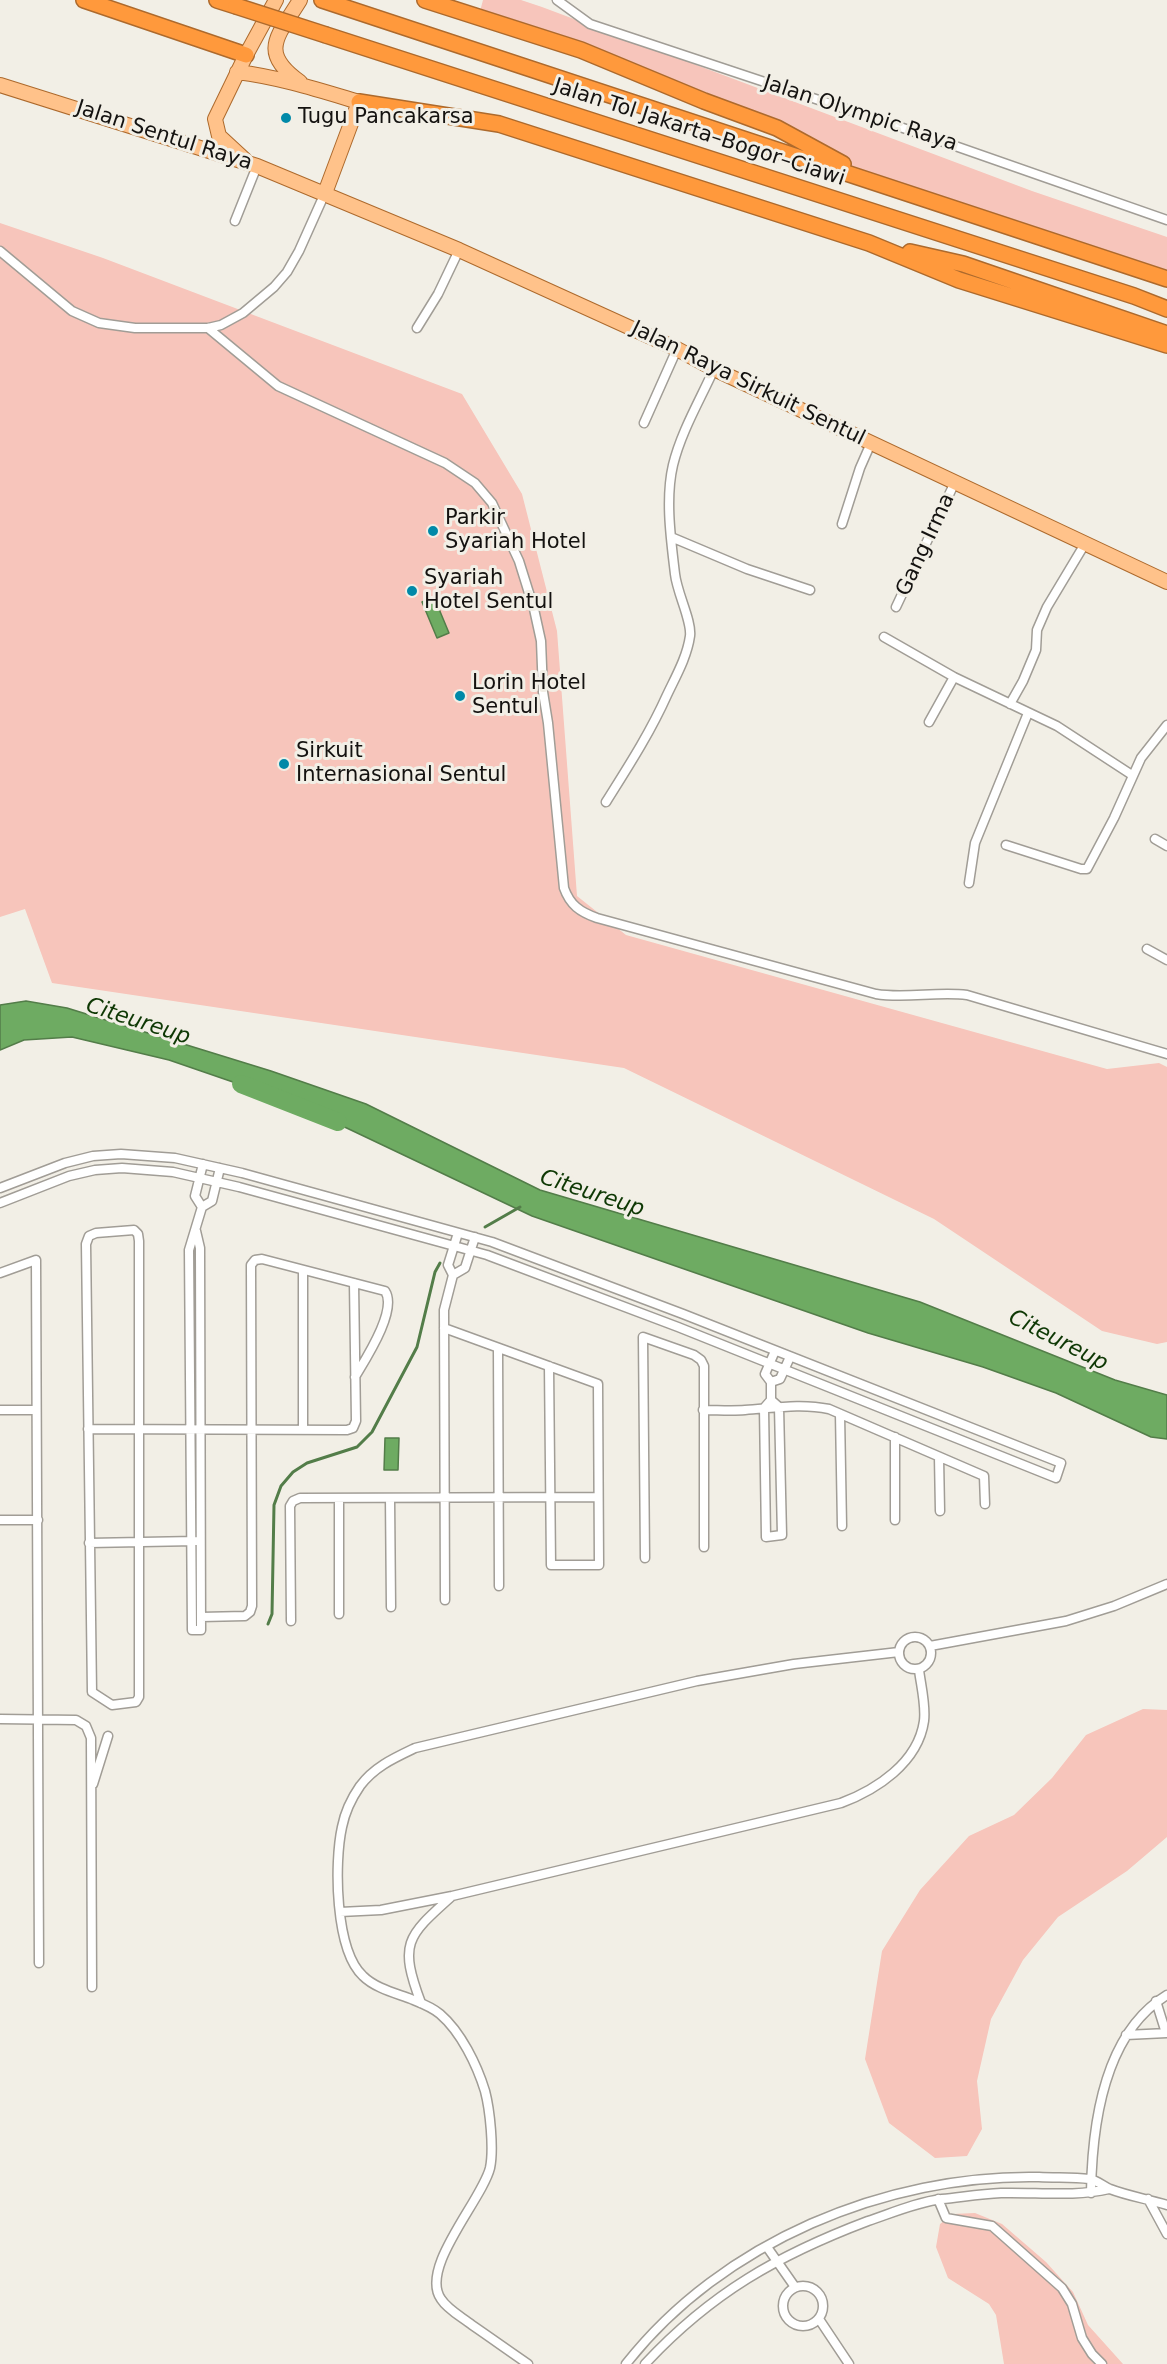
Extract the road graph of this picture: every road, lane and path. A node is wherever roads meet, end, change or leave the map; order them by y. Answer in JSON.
{"nodes":[{"id":1,"x":84,"y":0,"type":"edge"},
{"id":2,"x":217,"y":0,"type":"edge"},
{"id":3,"x":276,"y":0,"type":"edge"},
{"id":4,"x":300,"y":0,"type":"edge"},
{"id":5,"x":322,"y":0,"type":"edge"},
{"id":6,"x":424,"y":0,"type":"edge"},
{"id":7,"x":557,"y":0,"type":"edge"},
{"id":8,"x":246,"y":55,"type":"junction"},
{"id":9,"x":237,"y":72,"type":"junction"},
{"id":10,"x":0,"y":85,"type":"edge"},
{"id":11,"x":304,"y":85,"type":"junction"},
{"id":12,"x":359,"y":102,"type":"junction"},
{"id":13,"x":253,"y":165,"type":"junction"},
{"id":14,"x":878,"y":183,"type":"junction"},
{"id":15,"x":325,"y":193,"type":"junction"},
{"id":16,"x":1167,"y":220,"type":"edge"},
{"id":17,"x":235,"y":222,"type":"dead end"},
{"id":18,"x":869,"y":243,"type":"junction"},
{"id":19,"x":459,"y":250,"type":"junction"},
{"id":20,"x":0,"y":251,"type":"edge"},
{"id":21,"x":1167,"y":279,"type":"edge"},
{"id":22,"x":1167,"y":309,"type":"edge"},
{"id":23,"x":208,"y":328,"type":"junction"},
{"id":24,"x":417,"y":328,"type":"dead end"},
{"id":25,"x":1167,"y":334,"type":"edge"},
{"id":26,"x":1167,"y":345,"type":"edge"},
{"id":27,"x":677,"y":349,"type":"junction"},
{"id":28,"x":714,"y":369,"type":"junction"},
{"id":29,"x":644,"y":423,"type":"dead end"},
{"id":30,"x":871,"y":443,"type":"junction"},
{"id":31,"x":955,"y":482,"type":"junction"},
{"id":32,"x":842,"y":524,"type":"dead end"},
{"id":33,"x":671,"y":537,"type":"junction"},
{"id":34,"x":1086,"y":542,"type":"junction"},
{"id":35,"x":1167,"y":582,"type":"edge"},
{"id":36,"x":810,"y":590,"type":"dead end"},
{"id":37,"x":896,"y":607,"type":"dead end"},
{"id":38,"x":884,"y":637,"type":"dead end"},
{"id":39,"x":954,"y":677,"type":"junction"},
{"id":40,"x":1010,"y":704,"type":"junction"},
{"id":41,"x":1028,"y":713,"type":"junction"},
{"id":42,"x":929,"y":722,"type":"dead end"},
{"id":43,"x":1167,"y":725,"type":"edge"},
{"id":44,"x":1132,"y":775,"type":"junction"},
{"id":45,"x":606,"y":802,"type":"dead end"},
{"id":46,"x":1155,"y":839,"type":"dead end"},
{"id":47,"x":1006,"y":845,"type":"dead end"},
{"id":48,"x":1167,"y":846,"type":"edge"},
{"id":49,"x":969,"y":883,"type":"dead end"},
{"id":50,"x":1147,"y":949,"type":"dead end"},
{"id":51,"x":1167,"y":960,"type":"edge"},
{"id":52,"x":1167,"y":1054,"type":"edge"},
{"id":53,"x":203,"y":1164,"type":"junction"},
{"id":54,"x":220,"y":1168,"type":"junction"},
{"id":55,"x":199,"y":1178,"type":"junction"},
{"id":56,"x":217,"y":1182,"type":"junction"},
{"id":57,"x":0,"y":1188,"type":"edge"},
{"id":58,"x":0,"y":1203,"type":"edge"},
{"id":59,"x":202,"y":1207,"type":"junction"},
{"id":60,"x":196,"y":1231,"type":"junction"},
{"id":61,"x":458,"y":1233,"type":"junction"},
{"id":62,"x":475,"y":1237,"type":"junction"},
{"id":63,"x":453,"y":1246,"type":"junction"},
{"id":64,"x":471,"y":1251,"type":"junction"},
{"id":65,"x":303,"y":1270,"type":"junction"},
{"id":66,"x":0,"y":1273,"type":"edge"},
{"id":67,"x":453,"y":1275,"type":"junction"},
{"id":68,"x":354,"y":1283,"type":"junction"},
{"id":69,"x":444,"y":1328,"type":"junction"},
{"id":70,"x":498,"y":1348,"type":"junction"},
{"id":71,"x":774,"y":1351,"type":"junction"},
{"id":72,"x":789,"y":1357,"type":"junction"},
{"id":73,"x":769,"y":1364,"type":"junction"},
{"id":74,"x":549,"y":1366,"type":"junction"},
{"id":75,"x":784,"y":1370,"type":"junction"},
{"id":76,"x":355,"y":1377,"type":"junction"},
{"id":77,"x":771,"y":1382,"type":"junction"},
{"id":78,"x":771,"y":1400,"type":"junction"},
{"id":79,"x":779,"y":1407,"type":"junction"},
{"id":80,"x":764,"y":1408,"type":"junction"},
{"id":81,"x":0,"y":1410,"type":"edge"},
{"id":82,"x":36,"y":1410,"type":"junction"},
{"id":83,"x":703,"y":1410,"type":"junction"},
{"id":84,"x":840,"y":1414,"type":"junction"},
{"id":85,"x":88,"y":1429,"type":"junction"},
{"id":86,"x":139,"y":1429,"type":"junction"},
{"id":87,"x":190,"y":1429,"type":"junction"},
{"id":88,"x":201,"y":1429,"type":"junction"},
{"id":89,"x":252,"y":1429,"type":"junction"},
{"id":90,"x":303,"y":1430,"type":"junction"},
{"id":91,"x":895,"y":1437,"type":"junction"},
{"id":92,"x":939,"y":1456,"type":"junction"},
{"id":93,"x":444,"y":1497,"type":"junction"},
{"id":94,"x":499,"y":1497,"type":"junction"},
{"id":95,"x":549,"y":1497,"type":"junction"},
{"id":96,"x":598,"y":1497,"type":"junction"},
{"id":97,"x":339,"y":1498,"type":"junction"},
{"id":98,"x":390,"y":1498,"type":"junction"},
{"id":99,"x":985,"y":1504,"type":"dead end"},
{"id":100,"x":940,"y":1511,"type":"dead end"},
{"id":101,"x":0,"y":1520,"type":"edge"},
{"id":102,"x":38,"y":1520,"type":"junction"},
{"id":103,"x":895,"y":1520,"type":"dead end"},
{"id":104,"x":842,"y":1526,"type":"dead end"},
{"id":105,"x":191,"y":1541,"type":"junction"},
{"id":106,"x":201,"y":1541,"type":"junction"},
{"id":107,"x":139,"y":1542,"type":"junction"},
{"id":108,"x":88,"y":1543,"type":"junction"},
{"id":109,"x":704,"y":1547,"type":"dead end"},
{"id":110,"x":645,"y":1558,"type":"dead end"},
{"id":111,"x":1167,"y":1584,"type":"edge"},
{"id":112,"x":499,"y":1587,"type":"dead end"},
{"id":113,"x":445,"y":1600,"type":"dead end"},
{"id":114,"x":391,"y":1607,"type":"dead end"},
{"id":115,"x":339,"y":1614,"type":"dead end"},
{"id":116,"x":201,"y":1617,"type":"junction"},
{"id":117,"x":291,"y":1621,"type":"dead end"},
{"id":118,"x":930,"y":1646,"type":"junction"},
{"id":119,"x":899,"y":1652,"type":"junction"},
{"id":120,"x":919,"y":1670,"type":"junction"},
{"id":121,"x":0,"y":1719,"type":"edge"},
{"id":122,"x":37,"y":1719,"type":"junction"},
{"id":123,"x":108,"y":1736,"type":"dead end"},
{"id":124,"x":89,"y":1795,"type":"junction"},
{"id":125,"x":453,"y":1896,"type":"junction"},
{"id":126,"x":340,"y":1912,"type":"junction"},
{"id":127,"x":39,"y":1963,"type":"dead end"},
{"id":128,"x":92,"y":1987,"type":"dead end"},
{"id":129,"x":1167,"y":1995,"type":"edge"},
{"id":130,"x":1156,"y":2001,"type":"junction"},
{"id":131,"x":421,"y":2003,"type":"junction"},
{"id":132,"x":1166,"y":2033,"type":"edge"},
{"id":133,"x":1126,"y":2035,"type":"junction"},
{"id":134,"x":1091,"y":2179,"type":"junction"},
{"id":135,"x":1110,"y":2189,"type":"junction"},
{"id":136,"x":1091,"y":2193,"type":"junction"},
{"id":137,"x":938,"y":2199,"type":"junction"},
{"id":138,"x":1148,"y":2199,"type":"junction"},
{"id":139,"x":1167,"y":2205,"type":"edge"},
{"id":140,"x":1167,"y":2234,"type":"edge"},
{"id":141,"x":767,"y":2247,"type":"junction"},
{"id":142,"x":776,"y":2261,"type":"junction"},
{"id":143,"x":795,"y":2287,"type":"junction"},
{"id":144,"x":819,"y":2319,"type":"junction"},
{"id":145,"x":528,"y":2364,"type":"edge"},
{"id":146,"x":626,"y":2364,"type":"edge"},
{"id":147,"x":645,"y":2364,"type":"edge"},
{"id":148,"x":849,"y":2364,"type":"edge"},
{"id":149,"x":1102,"y":2364,"type":"edge"}],
"edges":[{"from":1,"to":8,"type":"highway"},
{"from":2,"to":22,"type":"highway","name":"Jalan Tol Jakarta–Bogor–Ciawi","bridge":true},
{"from":3,"to":8,"type":"main road"},
{"from":4,"to":11,"type":"main road"},
{"from":5,"to":14,"type":"highway","name":"Jalan Tol Jakarta–Bogor–Ciawi"},
{"from":6,"to":14,"type":"highway"},
{"from":7,"to":16,"type":"street","name":"Jalan Olympic Raya"},
{"from":8,"to":9,"type":"main road"},
{"from":9,"to":11,"type":"main road"},
{"from":9,"to":13,"type":"main road"},
{"from":10,"to":13,"type":"main road","name":"Jalan Sentul Raya"},
{"from":11,"to":12,"type":"main road"},
{"from":12,"to":15,"type":"main road"},
{"from":12,"to":18,"type":"highway"},
{"from":13,"to":15,"type":"main road","name":"Jalan Sentul Raya"},
{"from":13,"to":17,"type":"street"},
{"from":14,"to":21,"type":"highway","name":"Jalan Tol Jakarta–Bogor–Ciawi"},
{"from":15,"to":19,"type":"main road","name":"Jalan Raya Sirkuit Sentul"},
{"from":15,"to":23,"type":"street"},
{"from":18,"to":25,"type":"highway"},
{"from":18,"to":26,"type":"highway"},
{"from":19,"to":24,"type":"street"},
{"from":19,"to":27,"type":"main road","name":"Jalan Raya Sirkuit Sentul"},
{"from":20,"to":23,"type":"street"},
{"from":23,"to":52,"type":"street"},
{"from":27,"to":28,"type":"main road","name":"Jalan Raya Sirkuit Sentul"},
{"from":27,"to":29,"type":"street"},
{"from":28,"to":30,"type":"main road","name":"Jalan Raya Sirkuit Sentul"},
{"from":28,"to":33,"type":"street"},
{"from":30,"to":31,"type":"main road","name":"Jalan Raya Sirkuit Sentul"},
{"from":30,"to":32,"type":"street"},
{"from":31,"to":34,"type":"main road","name":"Jalan Raya Sirkuit Sentul"},
{"from":31,"to":37,"type":"street","name":"Gang Irma"},
{"from":33,"to":36,"type":"street"},
{"from":33,"to":45,"type":"street"},
{"from":34,"to":35,"type":"main road","name":"Jalan Raya Sirkuit Sentul"},
{"from":34,"to":40,"type":"street"},
{"from":38,"to":39,"type":"street"},
{"from":39,"to":40,"type":"street"},
{"from":39,"to":42,"type":"street"},
{"from":40,"to":41,"type":"street"},
{"from":41,"to":44,"type":"street"},
{"from":41,"to":49,"type":"street"},
{"from":43,"to":44,"type":"street"},
{"from":44,"to":47,"type":"street"},
{"from":46,"to":48,"type":"street"},
{"from":50,"to":51,"type":"street"},
{"from":53,"to":54,"type":"street"},
{"from":53,"to":55,"type":"street"},
{"from":53,"to":57,"type":"street"},
{"from":54,"to":56,"type":"street"},
{"from":54,"to":61,"type":"street"},
{"from":55,"to":56,"type":"street"},
{"from":55,"to":58,"type":"street"},
{"from":55,"to":59,"type":"street"},
{"from":56,"to":59,"type":"street"},
{"from":56,"to":63,"type":"street"},
{"from":59,"to":60,"type":"street"},
{"from":60,"to":87,"type":"street"},
{"from":60,"to":88,"type":"street"},
{"from":61,"to":62,"type":"street"},
{"from":61,"to":63,"type":"street"},
{"from":62,"to":64,"type":"street"},
{"from":62,"to":71,"type":"street"},
{"from":63,"to":64,"type":"street"},
{"from":63,"to":67,"type":"street"},
{"from":64,"to":67,"type":"street"},
{"from":64,"to":73,"type":"street"},
{"from":65,"to":68,"type":"street"},
{"from":65,"to":89,"type":"street"},
{"from":65,"to":90,"type":"street"},
{"from":66,"to":82,"type":"street"},
{"from":67,"to":69,"type":"street"},
{"from":68,"to":76,"type":"street"},
{"from":68,"to":76,"type":"street"},
{"from":69,"to":70,"type":"street"},
{"from":69,"to":93,"type":"street"},
{"from":70,"to":74,"type":"street"},
{"from":70,"to":94,"type":"street"},
{"from":71,"to":72,"type":"street"},
{"from":71,"to":73,"type":"street"},
{"from":72,"to":75,"type":"street"},
{"from":72,"to":75,"type":"street"},
{"from":73,"to":75,"type":"street"},
{"from":73,"to":77,"type":"street"},
{"from":74,"to":95,"type":"street"},
{"from":74,"to":96,"type":"street"},
{"from":75,"to":77,"type":"street"},
{"from":76,"to":90,"type":"street"},
{"from":77,"to":78,"type":"street"},
{"from":78,"to":79,"type":"street"},
{"from":78,"to":80,"type":"street"},
{"from":79,"to":80,"type":"street"},
{"from":79,"to":80,"type":"street"},
{"from":79,"to":84,"type":"street"},
{"from":80,"to":83,"type":"street"},
{"from":81,"to":82,"type":"street"},
{"from":82,"to":102,"type":"street"},
{"from":83,"to":109,"type":"street"},
{"from":83,"to":110,"type":"street"},
{"from":84,"to":91,"type":"street"},
{"from":84,"to":104,"type":"street"},
{"from":85,"to":86,"type":"street"},
{"from":85,"to":86,"type":"street"},
{"from":85,"to":108,"type":"street"},
{"from":86,"to":87,"type":"street"},
{"from":86,"to":107,"type":"street"},
{"from":87,"to":88,"type":"street"},
{"from":87,"to":105,"type":"street"},
{"from":88,"to":89,"type":"street"},
{"from":88,"to":106,"type":"street"},
{"from":89,"to":90,"type":"street"},
{"from":89,"to":116,"type":"street"},
{"from":91,"to":92,"type":"street"},
{"from":91,"to":103,"type":"street"},
{"from":92,"to":99,"type":"street"},
{"from":92,"to":100,"type":"street"},
{"from":93,"to":94,"type":"street"},
{"from":93,"to":98,"type":"street"},
{"from":93,"to":113,"type":"street"},
{"from":94,"to":95,"type":"street"},
{"from":94,"to":112,"type":"street"},
{"from":95,"to":96,"type":"street"},
{"from":95,"to":96,"type":"street"},
{"from":97,"to":98,"type":"street"},
{"from":97,"to":115,"type":"street"},
{"from":97,"to":117,"type":"street"},
{"from":98,"to":114,"type":"street"},
{"from":101,"to":102,"type":"street"},
{"from":102,"to":122,"type":"street"},
{"from":105,"to":106,"type":"street"},
{"from":105,"to":107,"type":"street"},
{"from":105,"to":116,"type":"street"},
{"from":106,"to":116,"type":"street"},
{"from":107,"to":108,"type":"street"},
{"from":107,"to":108,"type":"street"},
{"from":111,"to":118,"type":"street"},
{"from":118,"to":119,"type":"street"},
{"from":118,"to":120,"type":"street"},
{"from":119,"to":120,"type":"street"},
{"from":119,"to":126,"type":"street"},
{"from":120,"to":125,"type":"street"},
{"from":121,"to":122,"type":"street"},
{"from":122,"to":124,"type":"street"},
{"from":122,"to":127,"type":"street"},
{"from":123,"to":124,"type":"street"},
{"from":124,"to":128,"type":"street"},
{"from":125,"to":126,"type":"street"},
{"from":125,"to":131,"type":"street"},
{"from":126,"to":131,"type":"street"},
{"from":129,"to":130,"type":"street"},
{"from":130,"to":132,"type":"street"},
{"from":130,"to":133,"type":"street"},
{"from":131,"to":145,"type":"street"},
{"from":132,"to":133,"type":"street"},
{"from":133,"to":134,"type":"street"},
{"from":134,"to":135,"type":"street"},
{"from":134,"to":136,"type":"street"},
{"from":134,"to":141,"type":"street"},
{"from":135,"to":136,"type":"street"},
{"from":135,"to":138,"type":"street"},
{"from":136,"to":137,"type":"street"},
{"from":137,"to":142,"type":"street"},
{"from":137,"to":149,"type":"street"},
{"from":138,"to":139,"type":"street"},
{"from":138,"to":140,"type":"street"},
{"from":141,"to":142,"type":"street"},
{"from":141,"to":146,"type":"street"},
{"from":142,"to":143,"type":"street"},
{"from":142,"to":147,"type":"street"},
{"from":143,"to":144,"type":"street"},
{"from":143,"to":144,"type":"street"},
{"from":144,"to":148,"type":"street"}]}
